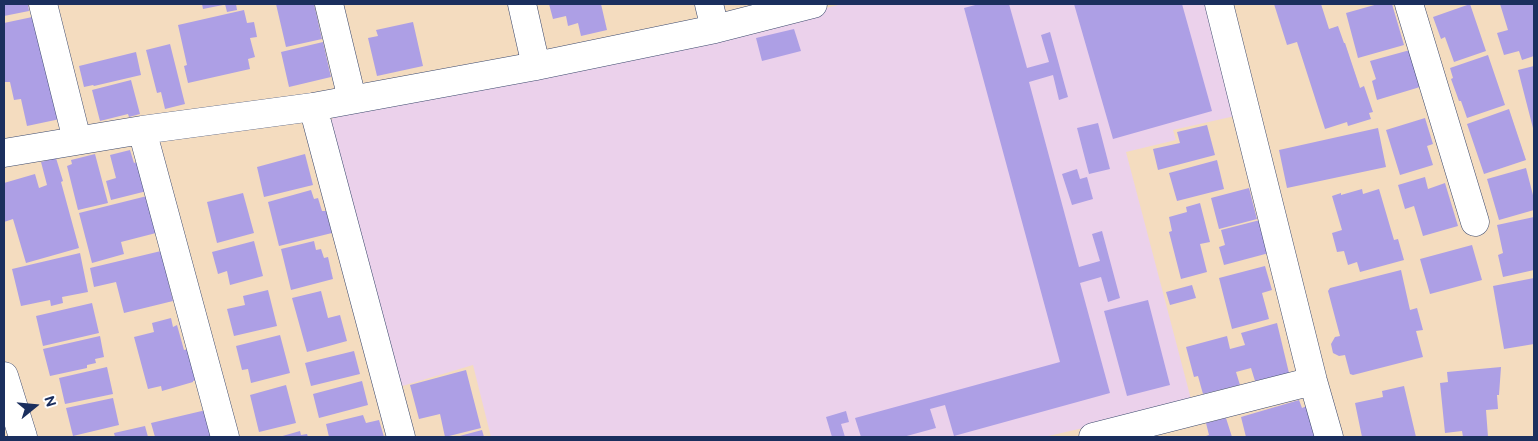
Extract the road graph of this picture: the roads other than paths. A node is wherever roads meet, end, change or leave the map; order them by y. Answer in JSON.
{"nodes":[{"id":1,"x":43,"y":4,"type":"edge"},
{"id":2,"x":328,"y":4,"type":"edge"},
{"id":3,"x":522,"y":4,"type":"edge"},
{"id":4,"x":814,"y":4,"type":"edge"},
{"id":5,"x":1219,"y":4,"type":"edge"},
{"id":6,"x":1409,"y":4,"type":"edge"},
{"id":7,"x":712,"y":16,"type":"edge"},
{"id":8,"x":536,"y":66,"type":"junction"},
{"id":9,"x":352,"y":99,"type":"junction"},
{"id":10,"x":313,"y":107,"type":"junction"},
{"id":11,"x":142,"y":130,"type":"junction"},
{"id":12,"x":77,"y":140,"type":"junction"},
{"id":13,"x":4,"y":153,"type":"edge"},
{"id":14,"x":1475,"y":222,"type":"dead end"},
{"id":15,"x":4,"y":376,"type":"edge"},
{"id":16,"x":1313,"y":381,"type":"junction"},
{"id":17,"x":23,"y":437,"type":"edge"},
{"id":18,"x":225,"y":437,"type":"edge"},
{"id":19,"x":401,"y":437,"type":"edge"},
{"id":20,"x":1093,"y":437,"type":"edge"},
{"id":21,"x":1330,"y":437,"type":"edge"}],
"edges":[{"from":1,"to":12,"type":"street"},
{"from":2,"to":9,"type":"street"},
{"from":3,"to":8,"type":"street"},
{"from":4,"to":7,"type":"street"},
{"from":5,"to":16,"type":"street"},
{"from":6,"to":14,"type":"street"},
{"from":7,"to":8,"type":"street"},
{"from":8,"to":9,"type":"street"},
{"from":9,"to":10,"type":"street"},
{"from":10,"to":11,"type":"street"},
{"from":10,"to":19,"type":"street"},
{"from":11,"to":12,"type":"street"},
{"from":11,"to":18,"type":"street"},
{"from":12,"to":13,"type":"street"},
{"from":15,"to":17,"type":"street"},
{"from":16,"to":20,"type":"street"},
{"from":16,"to":21,"type":"street"}]}
